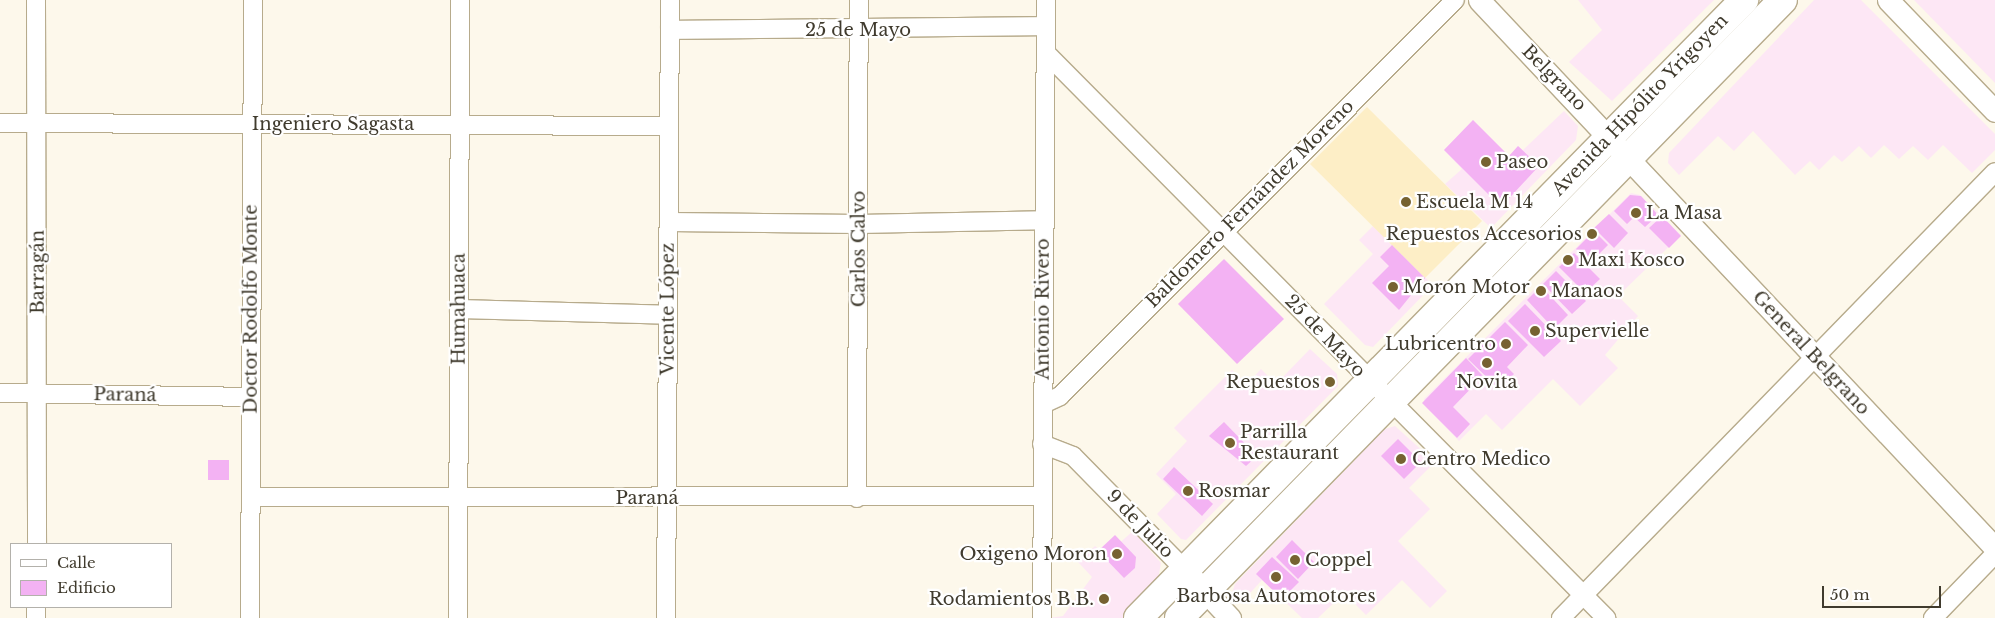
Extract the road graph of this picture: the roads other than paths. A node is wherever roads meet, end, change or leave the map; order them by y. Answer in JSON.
{"nodes":[{"id":1,"x":36,"y":0,"type":"edge"},
{"id":2,"x":253,"y":0,"type":"edge"},
{"id":3,"x":460,"y":0,"type":"edge"},
{"id":4,"x":670,"y":0,"type":"edge"},
{"id":5,"x":859,"y":0,"type":"edge"},
{"id":6,"x":1046,"y":0,"type":"edge"},
{"id":7,"x":1455,"y":0,"type":"edge"},
{"id":8,"x":1479,"y":0,"type":"edge"},
{"id":9,"x":1744,"y":0,"type":"edge"},
{"id":10,"x":1783,"y":0,"type":"edge"},
{"id":11,"x":1888,"y":0,"type":"edge"},
{"id":12,"x":1046,"y":26,"type":"junction"},
{"id":13,"x":670,"y":30,"type":"junction"},
{"id":14,"x":859,"y":31,"type":"junction"},
{"id":15,"x":1046,"y":54,"type":"junction"},
{"id":16,"x":1995,"y":111,"type":"edge"},
{"id":17,"x":0,"y":123,"type":"edge"},
{"id":18,"x":459,"y":123,"type":"junction"},
{"id":19,"x":37,"y":124,"type":"junction"},
{"id":20,"x":251,"y":125,"type":"junction"},
{"id":21,"x":667,"y":126,"type":"junction"},
{"id":22,"x":1610,"y":136,"type":"junction"},
{"id":23,"x":1629,"y":156,"type":"junction"},
{"id":24,"x":1995,"y":172,"type":"edge"},
{"id":25,"x":1043,"y":220,"type":"junction"},
{"id":26,"x":668,"y":222,"type":"junction"},
{"id":27,"x":859,"y":224,"type":"junction"},
{"id":28,"x":1223,"y":231,"type":"junction"},
{"id":29,"x":459,"y":309,"type":"junction"},
{"id":30,"x":668,"y":315,"type":"junction"},
{"id":31,"x":1815,"y":359,"type":"junction"},
{"id":32,"x":1369,"y":382,"type":"junction"},
{"id":33,"x":0,"y":394,"type":"edge"},
{"id":34,"x":39,"y":394,"type":"junction"},
{"id":35,"x":250,"y":396,"type":"junction"},
{"id":36,"x":1389,"y":403,"type":"junction"},
{"id":37,"x":1043,"y":404,"type":"junction"},
{"id":38,"x":1042,"y":444,"type":"junction"},
{"id":39,"x":1041,"y":496,"type":"junction"},
{"id":40,"x":252,"y":497,"type":"junction"},
{"id":41,"x":458,"y":498,"type":"junction"},
{"id":42,"x":667,"y":498,"type":"junction"},
{"id":43,"x":857,"y":498,"type":"junction"},
{"id":44,"x":37,"y":543,"type":"edge"},
{"id":45,"x":1995,"y":548,"type":"edge"},
{"id":46,"x":1995,"y":554,"type":"edge"},
{"id":47,"x":1185,"y":570,"type":"junction"},
{"id":48,"x":1205,"y":591,"type":"junction"},
{"id":49,"x":1584,"y":595,"type":"junction"},
{"id":50,"x":250,"y":618,"type":"edge"},
{"id":51,"x":458,"y":618,"type":"edge"},
{"id":52,"x":666,"y":618,"type":"edge"},
{"id":53,"x":1042,"y":618,"type":"edge"},
{"id":54,"x":1138,"y":618,"type":"edge"},
{"id":55,"x":1179,"y":618,"type":"edge"},
{"id":56,"x":1230,"y":618,"type":"edge"},
{"id":57,"x":1561,"y":618,"type":"edge"},
{"id":58,"x":1606,"y":618,"type":"edge"},
{"id":59,"x":1933,"y":618,"type":"edge"}],
"edges":[{"from":1,"to":19,"type":"street","name":"Barragán"},
{"from":2,"to":20,"type":"street","name":"Doctor Rodolfo Monte"},
{"from":3,"to":18,"type":"street","name":"Humahuaca"},
{"from":4,"to":13,"type":"street","name":"Vicente López"},
{"from":5,"to":14,"type":"street","name":"Carlos Calvo"},
{"from":6,"to":12,"type":"street","name":"Antonio Rivero"},
{"from":7,"to":28,"type":"street","name":"Baldomero Fernández Moreno"},
{"from":8,"to":22,"type":"street","name":"Belgrano"},
{"from":9,"to":22,"type":"main road","name":"Avenida Hipólito Yrigoyen"},
{"from":10,"to":23,"type":"main road","name":"Avenida Hipólito Yrigoyen"},
{"from":11,"to":16,"type":"street"},
{"from":12,"to":14,"type":"street","name":"25 de Mayo"},
{"from":12,"to":15,"type":"street","name":"Antonio Rivero"},
{"from":13,"to":14,"type":"street","name":"25 de Mayo"},
{"from":13,"to":21,"type":"street","name":"Vicente López"},
{"from":14,"to":27,"type":"street","name":"Carlos Calvo"},
{"from":15,"to":25,"type":"street","name":"Antonio Rivero"},
{"from":15,"to":28,"type":"street","name":"25 de Mayo"},
{"from":17,"to":19,"type":"street","name":"Ingeniero Sagasta"},
{"from":18,"to":20,"type":"street","name":"Ingeniero Sagasta"},
{"from":18,"to":21,"type":"street","name":"Ingeniero Sagasta"},
{"from":18,"to":29,"type":"street","name":"Humahuaca"},
{"from":19,"to":20,"type":"street","name":"Ingeniero Sagasta"},
{"from":19,"to":34,"type":"street","name":"Barragán"},
{"from":20,"to":35,"type":"street","name":"Doctor Rodolfo Monte"},
{"from":21,"to":26,"type":"street","name":"Vicente López"},
{"from":22,"to":23,"type":"street","name":"Belgrano"},
{"from":22,"to":32,"type":"main road","name":"Avenida Hipólito Yrigoyen"},
{"from":23,"to":31,"type":"street","name":"General Belgrano"},
{"from":23,"to":36,"type":"main road","name":"Avenida Hipólito Yrigoyen"},
{"from":24,"to":31,"type":"street"},
{"from":25,"to":27,"type":"street"},
{"from":25,"to":37,"type":"street","name":"Antonio Rivero"},
{"from":26,"to":27,"type":"street"},
{"from":26,"to":30,"type":"street","name":"Vicente López"},
{"from":27,"to":43,"type":"street","name":"Carlos Calvo"},
{"from":28,"to":32,"type":"street","name":"25 de Mayo"},
{"from":28,"to":37,"type":"street","name":"Baldomero Fernández Moreno"},
{"from":29,"to":30,"type":"street"},
{"from":29,"to":41,"type":"street","name":"Humahuaca"},
{"from":30,"to":42,"type":"street","name":"Vicente López"},
{"from":31,"to":45,"type":"street","name":"General Belgrano"},
{"from":31,"to":49,"type":"street"},
{"from":32,"to":36,"type":"street","name":"25 de Mayo"},
{"from":32,"to":47,"type":"main road","name":"Avenida Hipólito Yrigoyen"},
{"from":33,"to":34,"type":"street","name":"Paraná"},
{"from":34,"to":35,"type":"street","name":"Paraná"},
{"from":34,"to":44,"type":"street","name":"Barragán"},
{"from":35,"to":40,"type":"street","name":"Doctor Rodolfo Monte"},
{"from":36,"to":48,"type":"main road","name":"Avenida Hipólito Yrigoyen"},
{"from":36,"to":49,"type":"street","name":"25 de Mayo"},
{"from":37,"to":38,"type":"street","name":"Antonio Rivero"},
{"from":38,"to":39,"type":"street","name":"Antonio Rivero"},
{"from":38,"to":47,"type":"street","name":"9 de Julio"},
{"from":39,"to":43,"type":"street","name":"Paraná"},
{"from":39,"to":53,"type":"street","name":"Antonio Rivero"},
{"from":40,"to":41,"type":"street","name":"Paraná"},
{"from":40,"to":50,"type":"street","name":"Doctor Rodolfo Monte"},
{"from":41,"to":42,"type":"street","name":"Paraná"},
{"from":41,"to":51,"type":"street","name":"Humahuaca"},
{"from":42,"to":43,"type":"street","name":"Paraná"},
{"from":42,"to":52,"type":"street","name":"Vicente López"},
{"from":46,"to":59,"type":"street"},
{"from":47,"to":48,"type":"street","name":"9 de Julio"},
{"from":47,"to":54,"type":"main road","name":"Avenida Hipólito Yrigoyen"},
{"from":48,"to":55,"type":"main road","name":"Avenida Hipólito Yrigoyen"},
{"from":48,"to":56,"type":"street","name":"9 de Julio"},
{"from":49,"to":57,"type":"street"},
{"from":49,"to":58,"type":"street","name":"25 de Mayo"}]}
